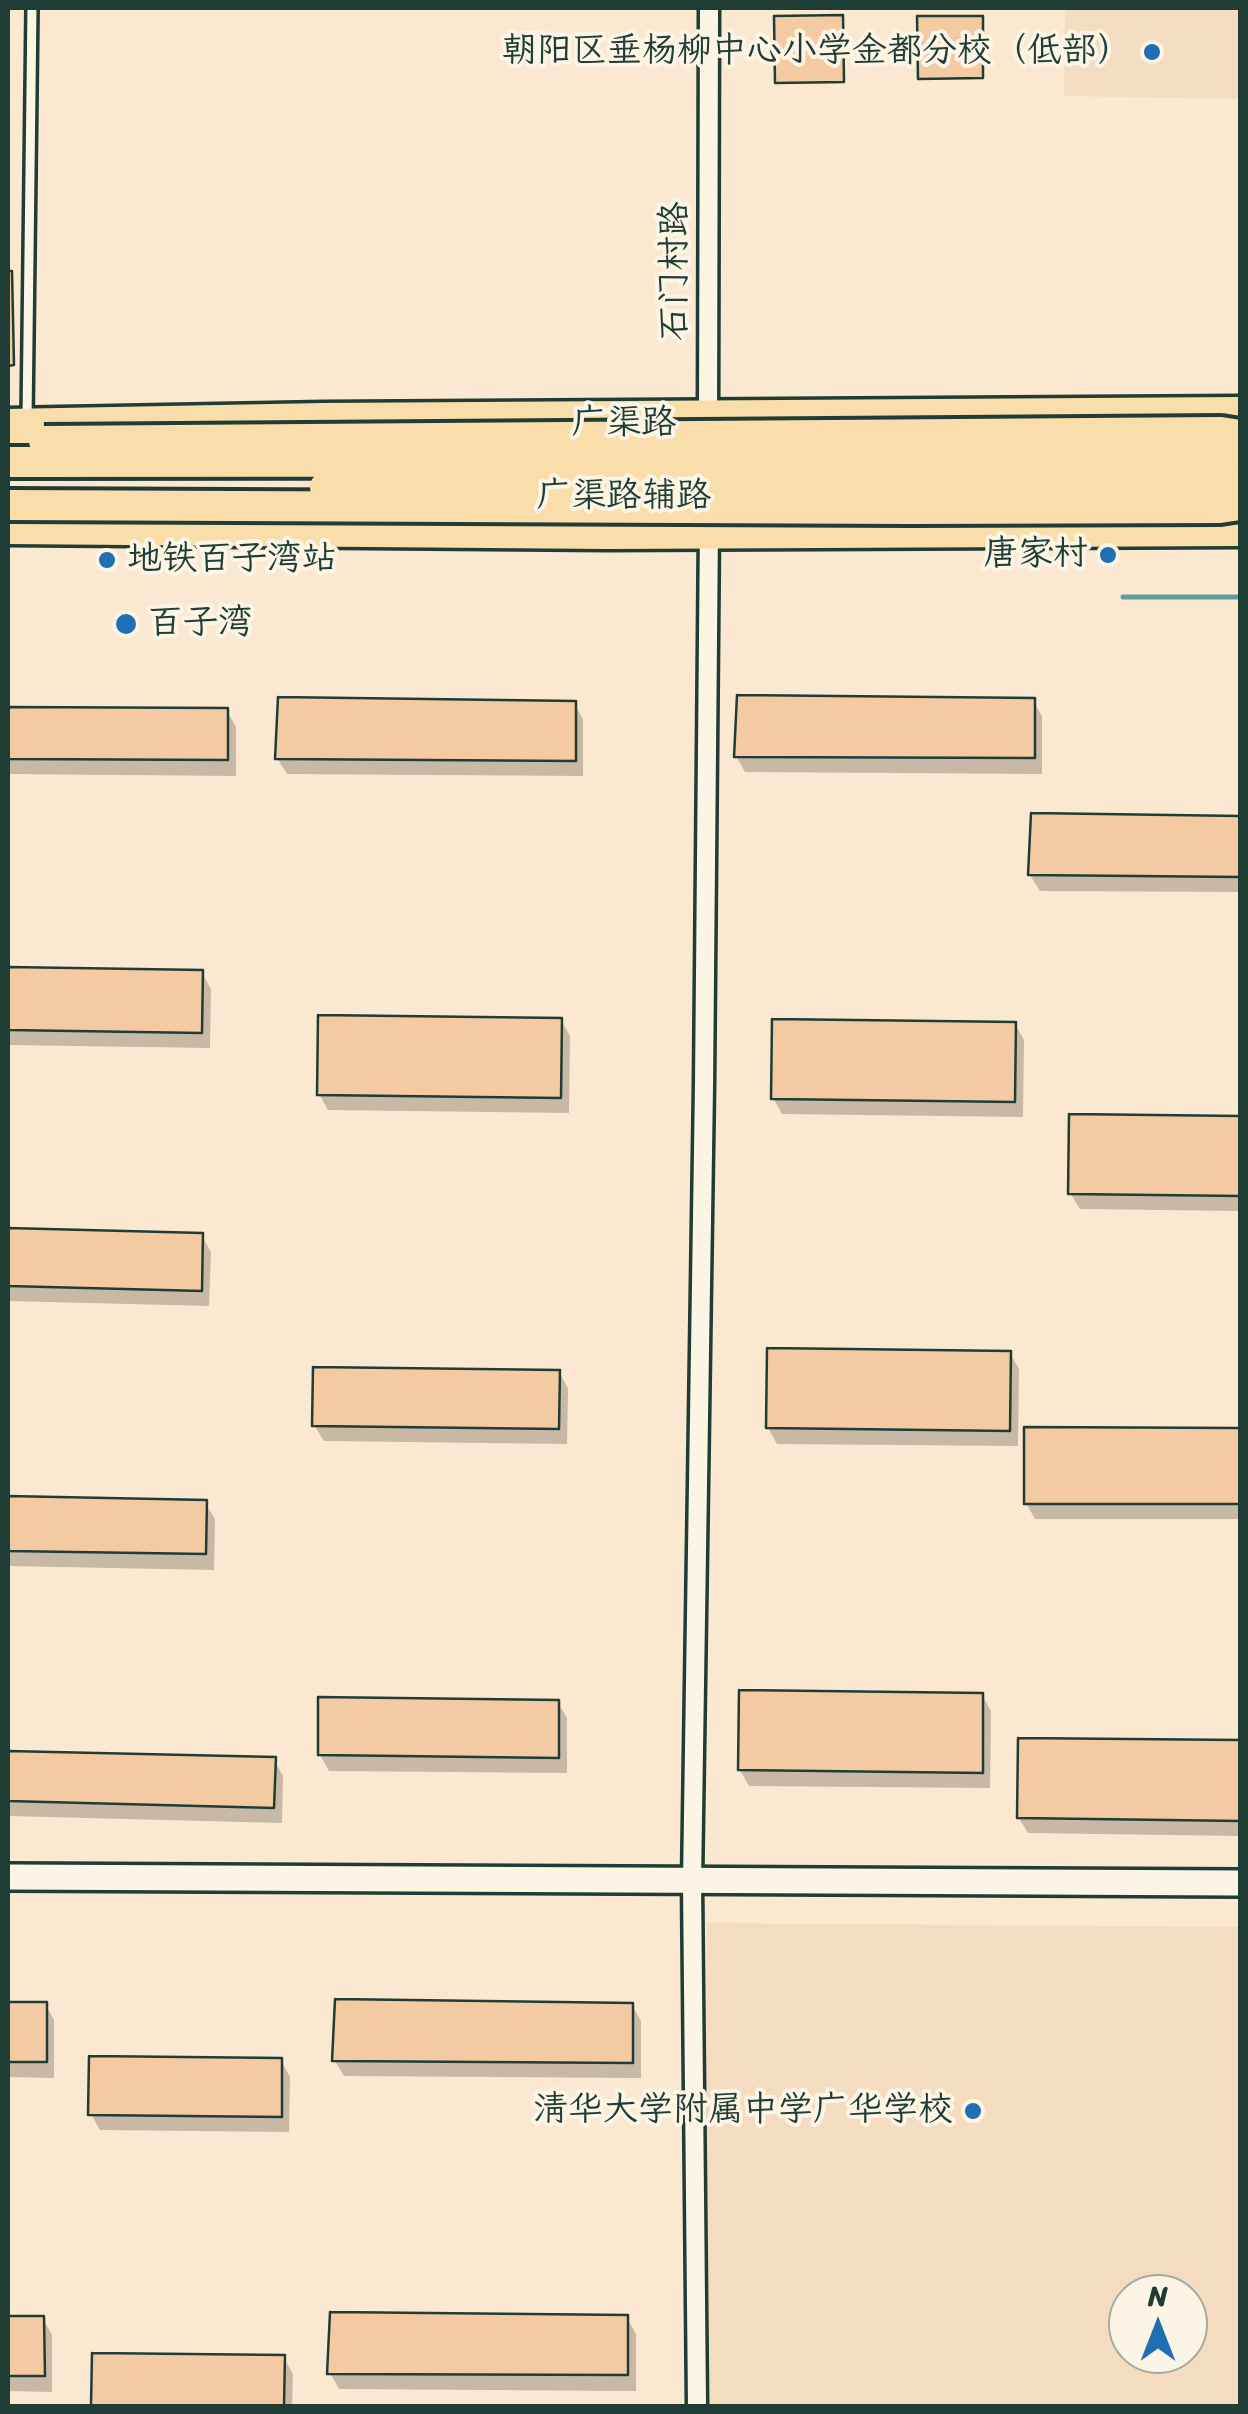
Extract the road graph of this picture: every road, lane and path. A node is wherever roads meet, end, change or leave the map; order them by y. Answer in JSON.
{"nodes":[{"id":1,"x":32,"y":8,"type":"edge"},
{"id":2,"x":709,"y":8,"type":"edge"},
{"id":3,"x":1240,"y":411,"type":"edge"},
{"id":4,"x":897,"y":414,"type":"junction"},
{"id":5,"x":708,"y":415,"type":"junction"},
{"id":6,"x":517,"y":416,"type":"junction"},
{"id":7,"x":1240,"y":435,"type":"edge"},
{"id":8,"x":15,"y":438,"type":"edge"},
{"id":9,"x":1240,"y":455,"type":"edge"},
{"id":10,"x":8,"y":485,"type":"edge"},
{"id":11,"x":1240,"y":485,"type":"edge"},
{"id":12,"x":8,"y":504,"type":"edge"},
{"id":13,"x":1240,"y":505,"type":"edge"},
{"id":14,"x":8,"y":530,"type":"edge"},
{"id":15,"x":1240,"y":532,"type":"edge"},
{"id":16,"x":899,"y":533,"type":"junction"},
{"id":17,"x":510,"y":534,"type":"junction"},
{"id":18,"x":709,"y":534,"type":"junction"},
{"id":19,"x":8,"y":1877,"type":"edge"},
{"id":20,"x":692,"y":1882,"type":"junction"},
{"id":21,"x":1240,"y":1884,"type":"edge"},
{"id":22,"x":697,"y":2406,"type":"edge"}],
"edges":[{"from":1,"to":8,"type":"lane"},
{"from":2,"to":5,"type":"street","name":"石门村路"},
{"from":3,"to":4,"type":"main road","name":"广渠路"},
{"from":4,"to":5,"type":"main road","name":"广渠路"},
{"from":4,"to":16,"type":"street"},
{"from":5,"to":6,"type":"main road","name":"广渠路"},
{"from":5,"to":18,"type":"street","name":"石门村路"},
{"from":6,"to":8,"type":"main road","name":"广渠路"},
{"from":6,"to":17,"type":"street"},
{"from":7,"to":8,"type":"highway","bridge":true},
{"from":8,"to":9,"type":"highway","name":"广渠路","bridge":true},
{"from":10,"to":11,"type":"highway","name":"广渠路","bridge":true},
{"from":12,"to":13,"type":"highway","bridge":true},
{"from":14,"to":17,"type":"main road","name":"广渠路辅路"},
{"from":15,"to":16,"type":"main road","name":"广渠路辅路"},
{"from":16,"to":18,"type":"main road","name":"广渠路辅路"},
{"from":17,"to":18,"type":"main road","name":"广渠路辅路"},
{"from":18,"to":20,"type":"street","name":"石门村路"},
{"from":19,"to":20,"type":"street"},
{"from":20,"to":21,"type":"street"},
{"from":20,"to":22,"type":"street","name":"石门村路"}]}
